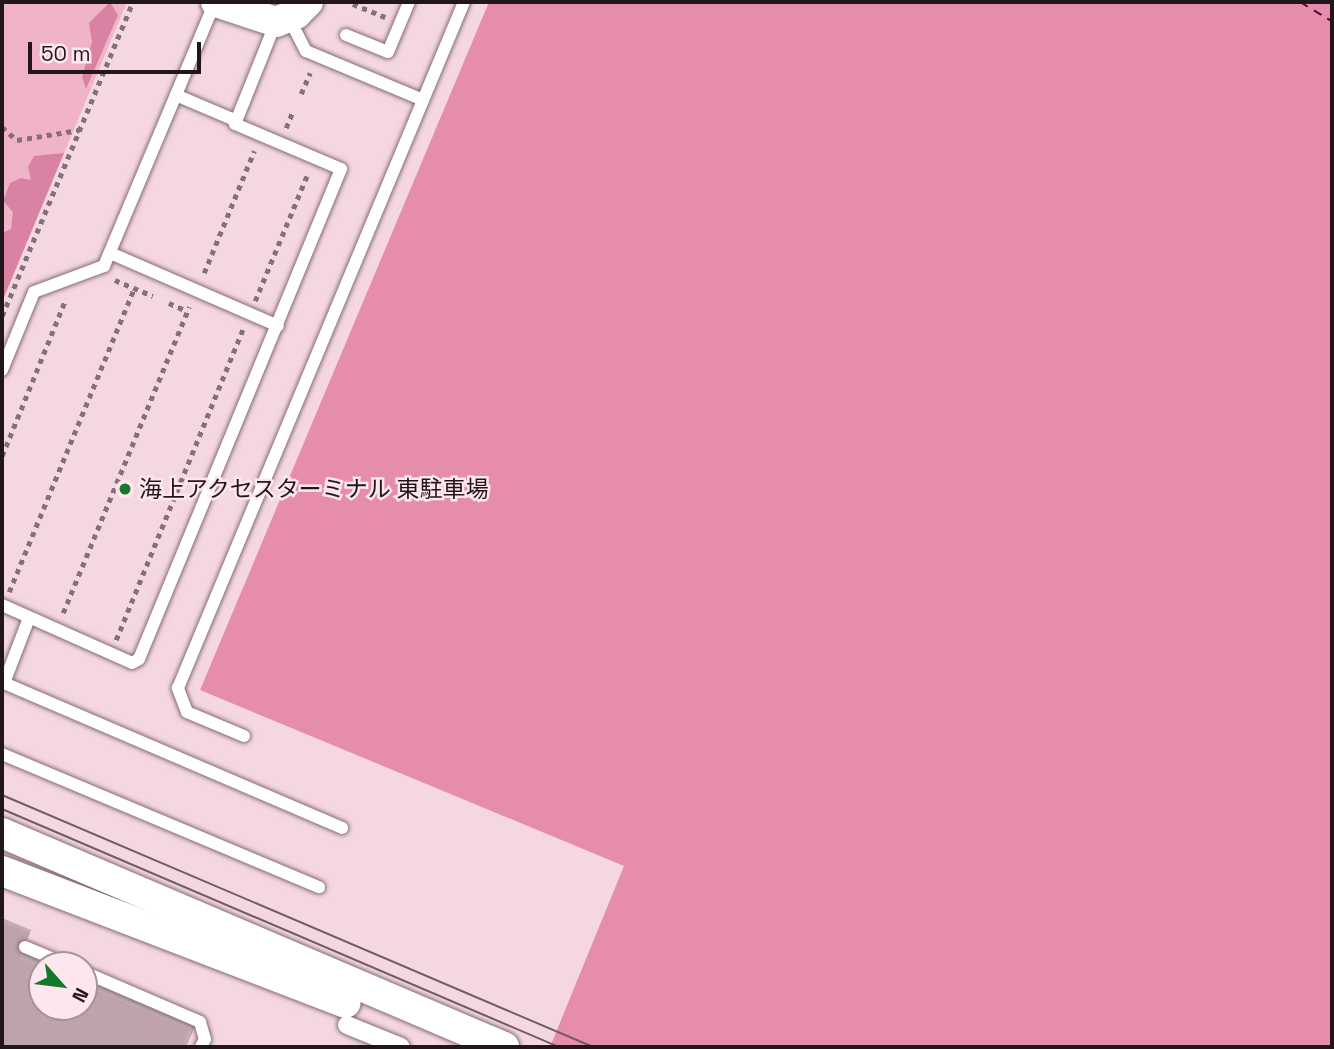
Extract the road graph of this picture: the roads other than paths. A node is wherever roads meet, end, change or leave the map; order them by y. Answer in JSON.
{"nodes":[{"id":1,"x":216,"y":2,"type":"edge"},
{"id":2,"x":409,"y":2,"type":"edge"},
{"id":3,"x":464,"y":2,"type":"edge"},
{"id":4,"x":291,"y":14,"type":"edge"},
{"id":5,"x":346,"y":35,"type":"dead end"},
{"id":6,"x":176,"y":95,"type":"junction"},
{"id":7,"x":423,"y":100,"type":"junction"},
{"id":8,"x":237,"y":121,"type":"junction"},
{"id":9,"x":110,"y":253,"type":"junction"},
{"id":10,"x":278,"y":326,"type":"junction"},
{"id":11,"x":2,"y":370,"type":"edge"},
{"id":12,"x":4,"y":602,"type":"edge"},
{"id":13,"x":29,"y":618,"type":"junction"},
{"id":14,"x":3,"y":685,"type":"edge"},
{"id":15,"x":244,"y":736,"type":"dead end"},
{"id":16,"x":2,"y":754,"type":"edge"},
{"id":17,"x":342,"y":828,"type":"dead end"},
{"id":18,"x":2,"y":833,"type":"edge"},
{"id":19,"x":2,"y":871,"type":"edge"},
{"id":20,"x":318,"y":887,"type":"dead end"},
{"id":21,"x":24,"y":947,"type":"dead end"},
{"id":22,"x":34,"y":951,"type":"edge"},
{"id":23,"x":98,"y":978,"type":"edge"},
{"id":24,"x":355,"y":1007,"type":"junction"},
{"id":25,"x":207,"y":1043,"type":"edge"},
{"id":26,"x":401,"y":1047,"type":"edge"},
{"id":27,"x":452,"y":1047,"type":"edge"},
{"id":28,"x":504,"y":1047,"type":"edge"}],
"edges":[{"from":1,"to":4,"type":"street"},
{"from":1,"to":6,"type":"lane"},
{"from":2,"to":5,"type":"lane"},
{"from":3,"to":7,"type":"lane"},
{"from":4,"to":7,"type":"lane"},
{"from":4,"to":8,"type":"lane"},
{"from":6,"to":8,"type":"lane"},
{"from":6,"to":9,"type":"lane"},
{"from":7,"to":15,"type":"lane"},
{"from":8,"to":10,"type":"lane"},
{"from":9,"to":10,"type":"lane"},
{"from":9,"to":11,"type":"lane"},
{"from":10,"to":13,"type":"lane"},
{"from":12,"to":13,"type":"lane"},
{"from":13,"to":14,"type":"lane"},
{"from":14,"to":17,"type":"lane"},
{"from":16,"to":20,"type":"lane"},
{"from":18,"to":24,"type":"street"},
{"from":19,"to":24,"type":"street"},
{"from":21,"to":22,"type":"lane"},
{"from":23,"to":25,"type":"lane"},
{"from":24,"to":26,"type":"street"},
{"from":24,"to":27,"type":"street"},
{"from":24,"to":28,"type":"street"}]}
